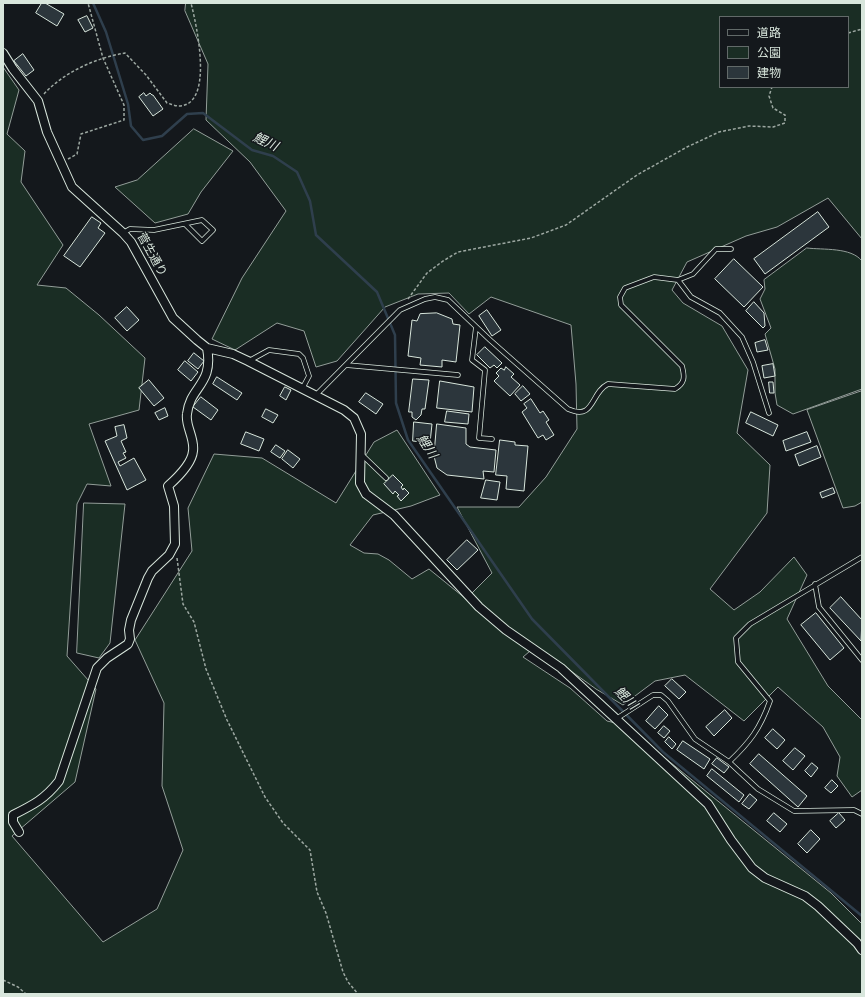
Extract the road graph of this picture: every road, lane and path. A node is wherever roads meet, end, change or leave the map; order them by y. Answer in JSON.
{"nodes":[{"id":1,"x":88,"y":3,"type":"edge"},
{"id":2,"x":192,"y":3,"type":"edge"},
{"id":3,"x":862,"y":29,"type":"edge"},
{"id":4,"x":849,"y":33,"type":"edge"},
{"id":5,"x":3,"y":53,"type":"edge"},
{"id":6,"x":103,"y":58,"type":"junction"},
{"id":7,"x":772,"y":88,"type":"edge"},
{"id":8,"x":38,"y":101,"type":"junction"},
{"id":9,"x":60,"y":163,"type":"junction"},
{"id":10,"x":185,"y":224,"type":"junction"},
{"id":11,"x":123,"y":232,"type":"junction"},
{"id":12,"x":731,"y":249,"type":"dead end"},
{"id":13,"x":678,"y":280,"type":"junction"},
{"id":14,"x":398,"y":312,"type":"junction"},
{"id":15,"x":476,"y":327,"type":"junction"},
{"id":16,"x":207,"y":348,"type":"junction"},
{"id":17,"x":248,"y":361,"type":"junction"},
{"id":18,"x":346,"y":365,"type":"junction"},
{"id":19,"x":458,"y":375,"type":"dead end"},
{"id":20,"x":302,"y":389,"type":"junction"},
{"id":21,"x":316,"y":395,"type":"junction"},
{"id":22,"x":769,"y":413,"type":"dead end"},
{"id":23,"x":492,"y":439,"type":"dead end"},
{"id":24,"x":360,"y":453,"type":"junction"},
{"id":25,"x":386,"y":478,"type":"dead end"},
{"id":26,"x":175,"y":544,"type":"junction"},
{"id":27,"x":862,"y":557,"type":"edge"},
{"id":28,"x":815,"y":584,"type":"junction"},
{"id":29,"x":862,"y":660,"type":"edge"},
{"id":30,"x":617,"y":719,"type":"junction"},
{"id":31,"x":729,"y":762,"type":"junction"},
{"id":32,"x":862,"y":814,"type":"edge"},
{"id":33,"x":19,"y":832,"type":"dead end"},
{"id":34,"x":862,"y":950,"type":"edge"},
{"id":35,"x":3,"y":980,"type":"edge"},
{"id":36,"x":26,"y":994,"type":"edge"},
{"id":37,"x":358,"y":994,"type":"edge"}],
"edges":[{"from":1,"to":6,"type":"path"},
{"from":2,"to":6,"type":"path"},
{"from":3,"to":4,"type":"path"},
{"from":5,"to":8,"type":"street","name":"菅生通り"},
{"from":6,"to":8,"type":"path"},
{"from":6,"to":9,"type":"path"},
{"from":7,"to":14,"type":"path"},
{"from":8,"to":9,"type":"street","name":"菅生通り"},
{"from":9,"to":11,"type":"street","name":"菅生通り"},
{"from":10,"to":10,"type":"lane"},
{"from":10,"to":11,"type":"lane"},
{"from":11,"to":16,"type":"street","name":"菅生通り"},
{"from":12,"to":13,"type":"lane"},
{"from":13,"to":15,"type":"lane"},
{"from":13,"to":22,"type":"lane"},
{"from":14,"to":15,"type":"lane"},
{"from":14,"to":18,"type":"lane"},
{"from":15,"to":23,"type":"lane"},
{"from":16,"to":17,"type":"street","name":"菅生通り"},
{"from":16,"to":26,"type":"street"},
{"from":17,"to":20,"type":"street","name":"菅生通り"},
{"from":17,"to":20,"type":"lane"},
{"from":18,"to":19,"type":"lane"},
{"from":18,"to":21,"type":"lane"},
{"from":20,"to":21,"type":"street","name":"菅生通り"},
{"from":21,"to":24,"type":"street","name":"菅生通り"},
{"from":24,"to":25,"type":"lane"},
{"from":24,"to":30,"type":"street","name":"菅生通り"},
{"from":26,"to":33,"type":"street"},
{"from":26,"to":37,"type":"path"},
{"from":27,"to":28,"type":"lane"},
{"from":28,"to":29,"type":"lane"},
{"from":28,"to":31,"type":"lane"},
{"from":30,"to":31,"type":"lane"},
{"from":30,"to":34,"type":"street","name":"菅生通り"},
{"from":31,"to":32,"type":"lane"},
{"from":35,"to":36,"type":"path"}]}
